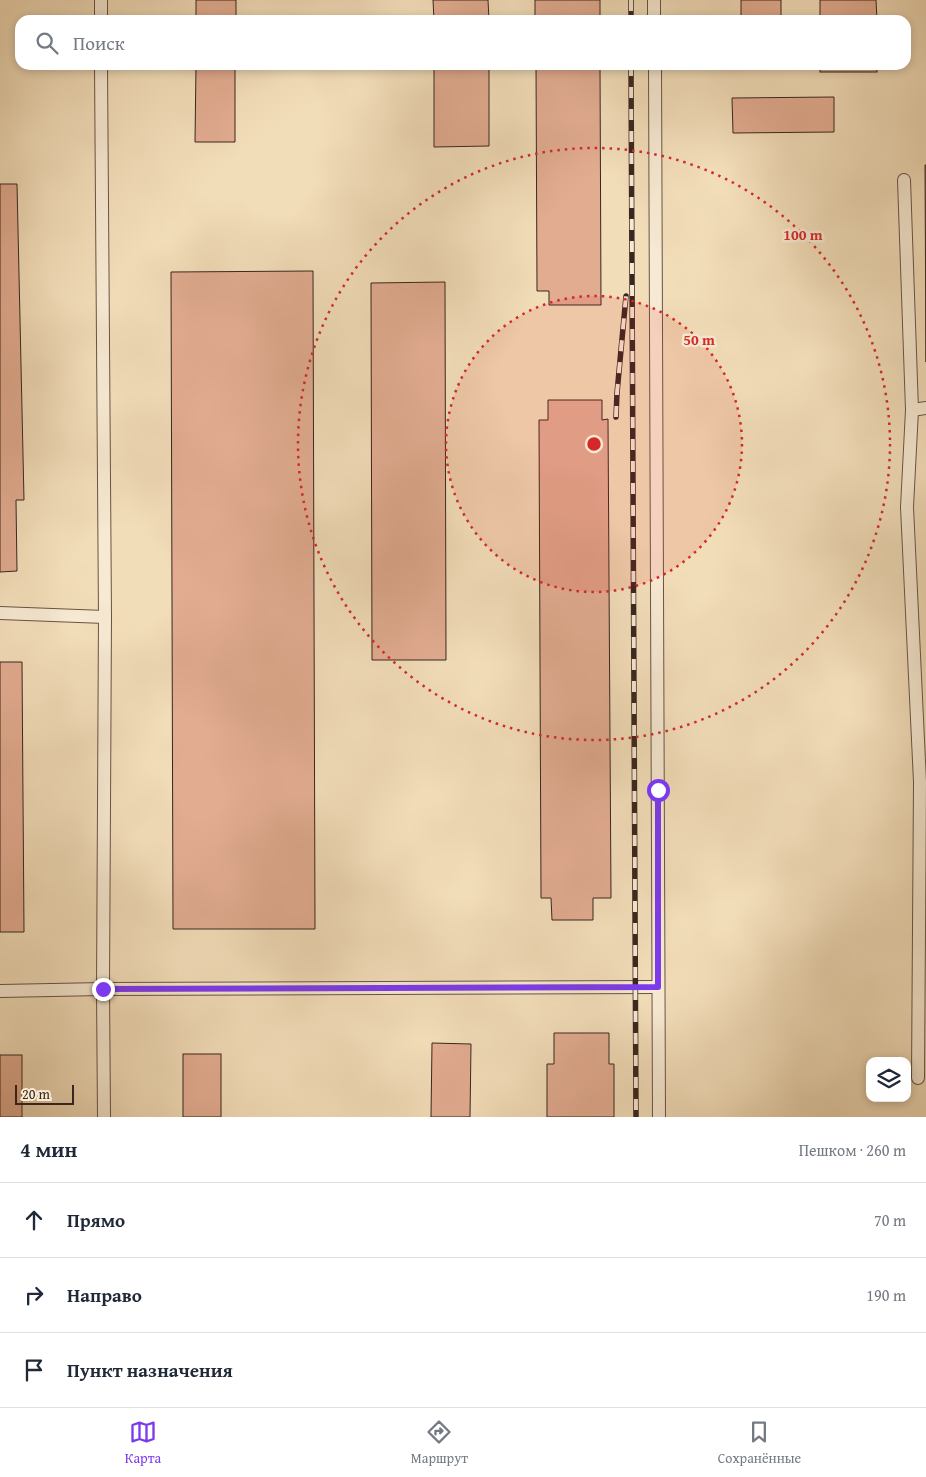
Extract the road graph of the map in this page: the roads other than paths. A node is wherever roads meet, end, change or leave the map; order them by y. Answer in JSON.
{"nodes":[{"id":1,"x":101,"y":0,"type":"edge"},
{"id":2,"x":654,"y":0,"type":"edge"},
{"id":3,"x":101,"y":15,"type":"edge"},
{"id":4,"x":654,"y":15,"type":"edge"},
{"id":5,"x":101,"y":70,"type":"edge"},
{"id":6,"x":654,"y":70,"type":"edge"},
{"id":7,"x":904,"y":180,"type":"dead end"},
{"id":8,"x":926,"y":408,"type":"edge"},
{"id":9,"x":912,"y":410,"type":"junction"},
{"id":10,"x":0,"y":613,"type":"edge"},
{"id":11,"x":105,"y":617,"type":"junction"},
{"id":12,"x":658,"y":987,"type":"junction"},
{"id":13,"x":103,"y":989,"type":"junction"},
{"id":14,"x":0,"y":991,"type":"edge"},
{"id":15,"x":918,"y":1078,"type":"dead end"},
{"id":16,"x":104,"y":1117,"type":"edge"},
{"id":17,"x":659,"y":1117,"type":"edge"}],
"edges":[{"from":1,"to":3,"type":"lane"},
{"from":2,"to":4,"type":"lane"},
{"from":5,"to":11,"type":"lane"},
{"from":6,"to":12,"type":"lane"},
{"from":7,"to":9,"type":"lane"},
{"from":8,"to":9,"type":"lane"},
{"from":9,"to":15,"type":"lane"},
{"from":10,"to":11,"type":"lane"},
{"from":11,"to":13,"type":"lane"},
{"from":12,"to":13,"type":"lane"},
{"from":12,"to":17,"type":"lane"},
{"from":13,"to":14,"type":"lane"},
{"from":13,"to":16,"type":"lane"}]}
